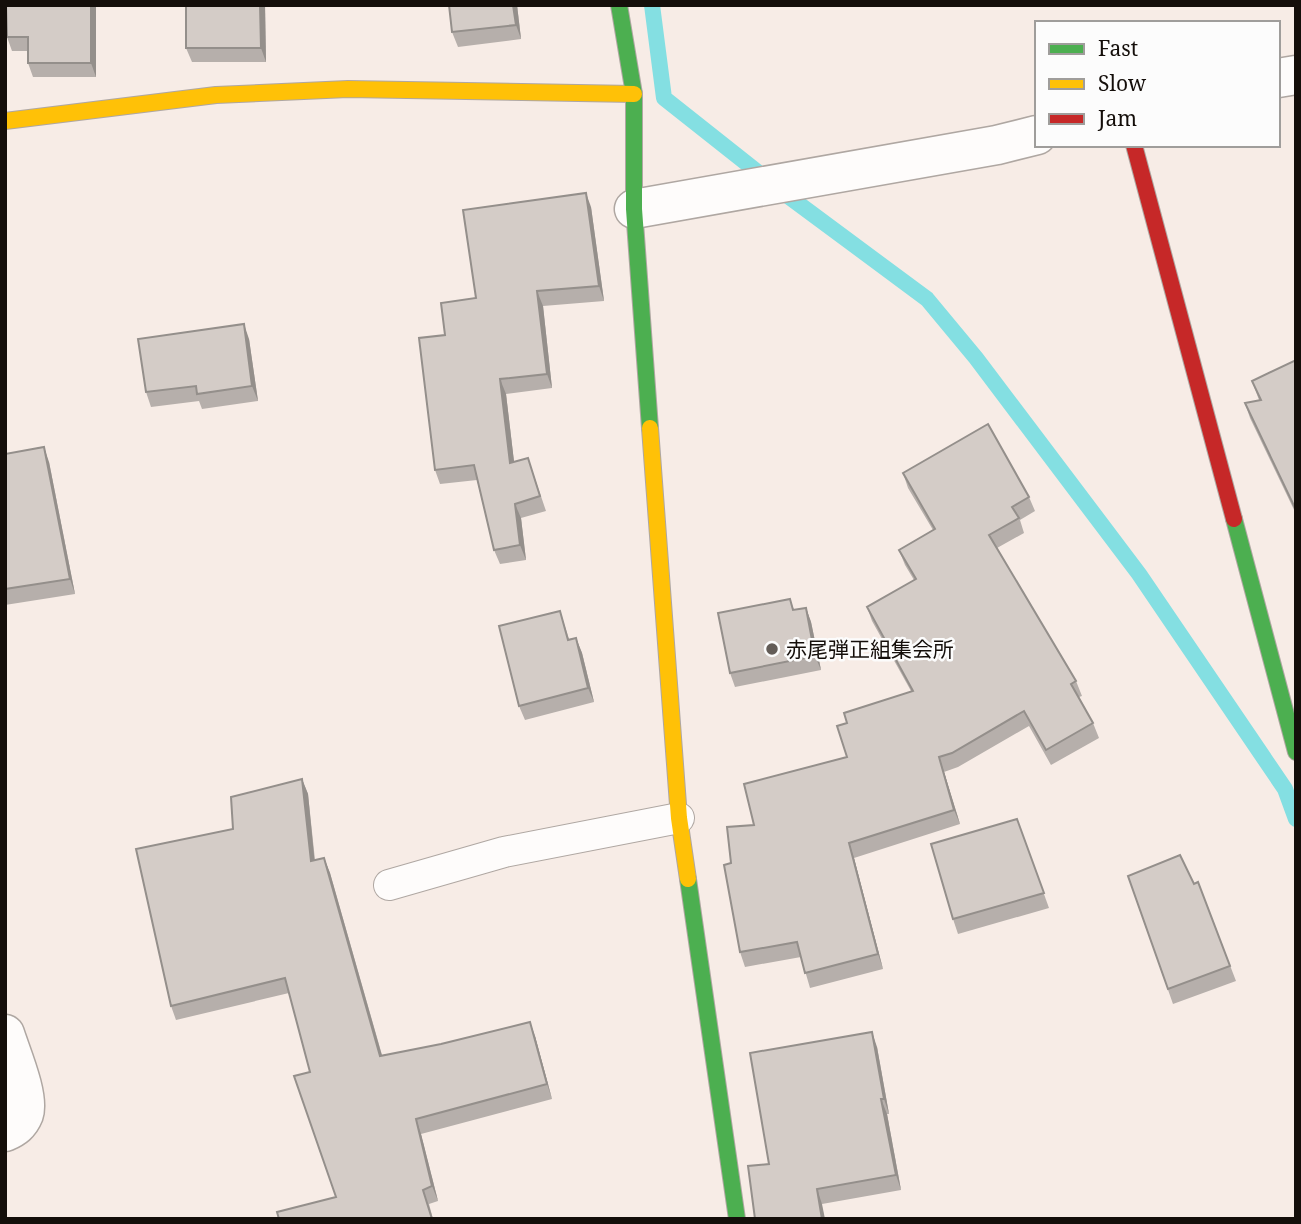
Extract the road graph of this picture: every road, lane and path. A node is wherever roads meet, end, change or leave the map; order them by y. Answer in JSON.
{"nodes":[{"id":1,"x":619,"y":5,"type":"edge"},
{"id":2,"x":634,"y":93,"type":"junction"},
{"id":3,"x":5,"y":121,"type":"edge"},
{"id":4,"x":1035,"y":136,"type":"edge"},
{"id":5,"x":1135,"y":147,"type":"edge"},
{"id":6,"x":634,"y":209,"type":"junction"},
{"id":7,"x":1296,"y":752,"type":"edge"},
{"id":8,"x":679,"y":818,"type":"junction"},
{"id":9,"x":389,"y":885,"type":"dead end"},
{"id":10,"x":5,"y":1034,"type":"edge"},
{"id":11,"x":5,"y":1132,"type":"edge"},
{"id":12,"x":737,"y":1219,"type":"edge"}],
"edges":[{"from":1,"to":2,"type":"street"},
{"from":2,"to":3,"type":"street"},
{"from":2,"to":6,"type":"street"},
{"from":4,"to":6,"type":"street"},
{"from":5,"to":7,"type":"street"},
{"from":6,"to":8,"type":"street"},
{"from":8,"to":9,"type":"lane"},
{"from":8,"to":12,"type":"street"},
{"from":10,"to":11,"type":"street"}]}
